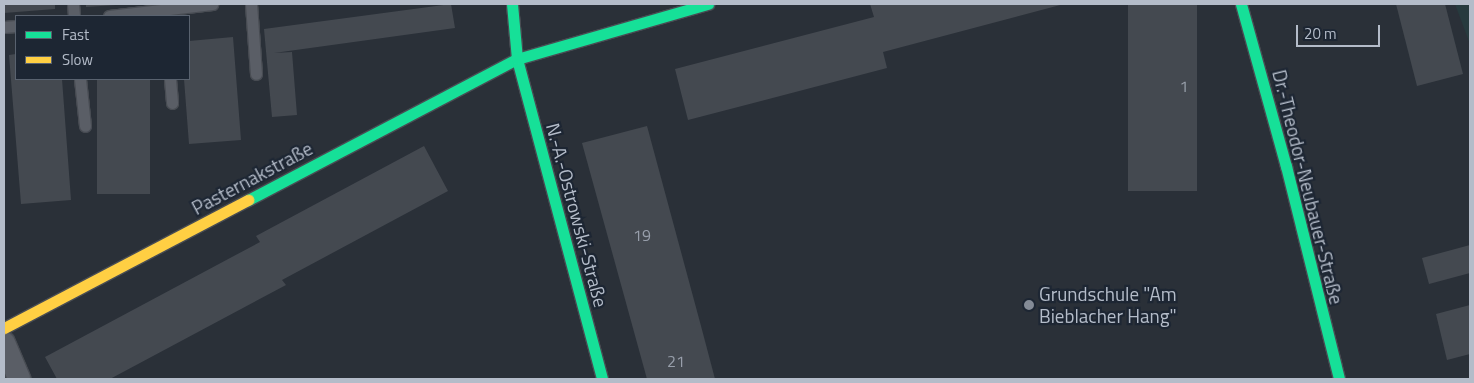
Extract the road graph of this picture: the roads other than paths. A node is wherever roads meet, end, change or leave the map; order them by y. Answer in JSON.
{"nodes":[{"id":1,"x":212,"y":4,"type":"edge"},
{"id":2,"x":251,"y":4,"type":"edge"},
{"id":3,"x":512,"y":4,"type":"edge"},
{"id":4,"x":708,"y":4,"type":"edge"},
{"id":5,"x":1242,"y":4,"type":"edge"},
{"id":6,"x":156,"y":10,"type":"edge"},
{"id":7,"x":117,"y":15,"type":"edge"},
{"id":8,"x":517,"y":59,"type":"junction"},
{"id":9,"x":256,"y":74,"type":"dead end"},
{"id":10,"x":80,"y":80,"type":"edge"},
{"id":11,"x":170,"y":80,"type":"edge"},
{"id":12,"x":172,"y":103,"type":"dead end"},
{"id":13,"x":85,"y":126,"type":"dead end"},
{"id":14,"x":4,"y":328,"type":"edge"},
{"id":15,"x":4,"y":343,"type":"edge"},
{"id":16,"x":19,"y":379,"type":"edge"},
{"id":17,"x":602,"y":379,"type":"edge"},
{"id":18,"x":1339,"y":379,"type":"edge"}],
"edges":[{"from":1,"to":6,"type":"lane"},
{"from":2,"to":9,"type":"lane"},
{"from":3,"to":8,"type":"street","name":"N.-A.-Ostrowski-Straße"},
{"from":4,"to":8,"type":"street"},
{"from":5,"to":18,"type":"street","name":"Dr.-Theodor-Neubauer-Straße"},
{"from":6,"to":7,"type":"lane"},
{"from":8,"to":14,"type":"street","name":"Pasternakstraße"},
{"from":8,"to":17,"type":"street","name":"N.-A.-Ostrowski-Straße"},
{"from":10,"to":13,"type":"lane"},
{"from":11,"to":12,"type":"lane"},
{"from":15,"to":16,"type":"street"}]}
